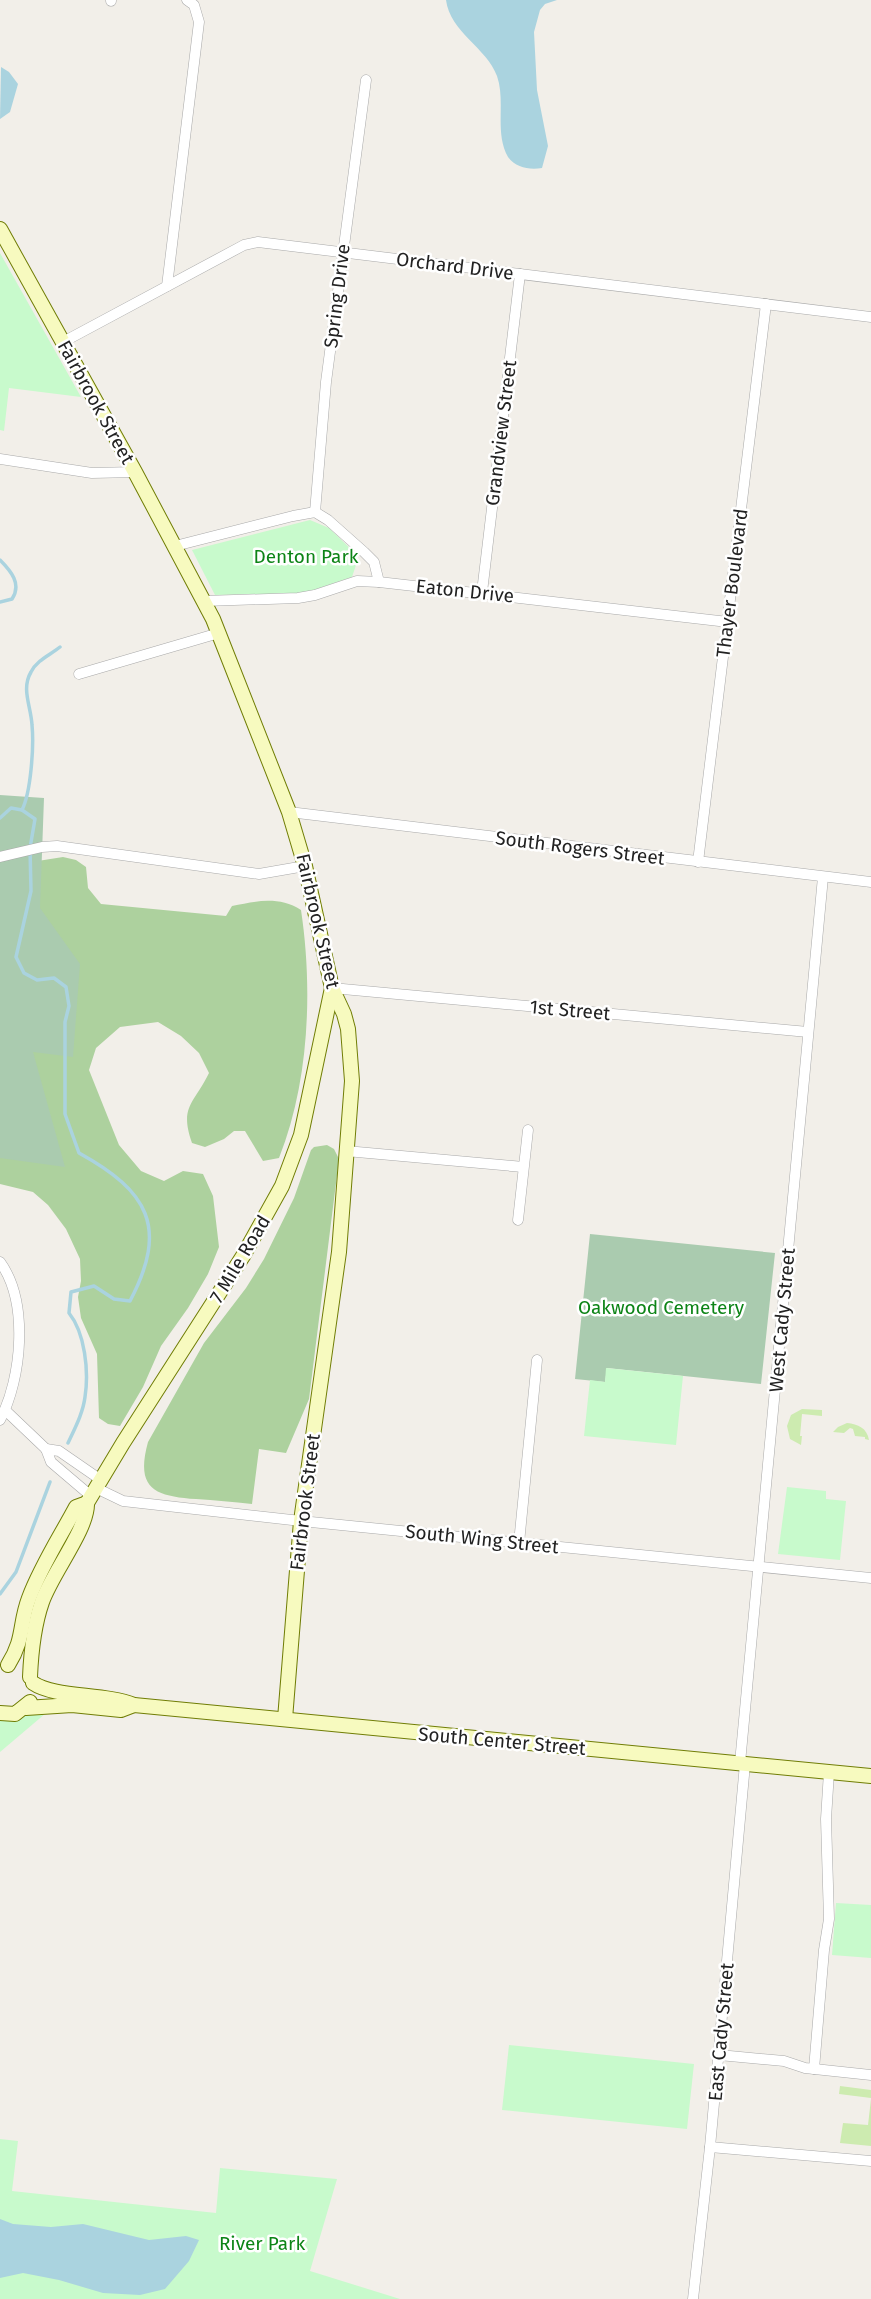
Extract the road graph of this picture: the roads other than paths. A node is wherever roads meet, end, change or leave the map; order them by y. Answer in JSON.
{"nodes":[{"id":1,"x":187,"y":0,"type":"edge"},
{"id":2,"x":366,"y":80,"type":"dead end"},
{"id":3,"x":0,"y":229,"type":"edge"},
{"id":4,"x":342,"y":253,"type":"junction"},
{"id":5,"x":520,"y":274,"type":"junction"},
{"id":6,"x":167,"y":286,"type":"junction"},
{"id":7,"x":766,"y":304,"type":"junction"},
{"id":8,"x":871,"y":317,"type":"edge"},
{"id":9,"x":63,"y":342,"type":"junction"},
{"id":10,"x":0,"y":459,"type":"edge"},
{"id":11,"x":135,"y":472,"type":"junction"},
{"id":12,"x":315,"y":512,"type":"junction"},
{"id":13,"x":175,"y":546,"type":"junction"},
{"id":14,"x":379,"y":582,"type":"junction"},
{"id":15,"x":482,"y":592,"type":"junction"},
{"id":16,"x":204,"y":601,"type":"junction"},
{"id":17,"x":728,"y":622,"type":"junction"},
{"id":18,"x":219,"y":633,"type":"junction"},
{"id":19,"x":79,"y":674,"type":"dead end"},
{"id":20,"x":289,"y":812,"type":"junction"},
{"id":21,"x":0,"y":857,"type":"edge"},
{"id":22,"x":698,"y":862,"type":"junction"},
{"id":23,"x":305,"y":866,"type":"junction"},
{"id":24,"x":823,"y":877,"type":"junction"},
{"id":25,"x":871,"y":883,"type":"edge"},
{"id":26,"x":332,"y":988,"type":"junction"},
{"id":27,"x":808,"y":1032,"type":"junction"},
{"id":28,"x":528,"y":1130,"type":"dead end"},
{"id":29,"x":346,"y":1151,"type":"junction"},
{"id":30,"x":523,"y":1167,"type":"junction"},
{"id":31,"x":518,"y":1220,"type":"dead end"},
{"id":32,"x":0,"y":1262,"type":"edge"},
{"id":33,"x":537,"y":1360,"type":"dead end"},
{"id":34,"x":3,"y":1415,"type":"edge"},
{"id":35,"x":46,"y":1448,"type":"junction"},
{"id":36,"x":94,"y":1492,"type":"junction"},
{"id":37,"x":301,"y":1521,"type":"junction"},
{"id":38,"x":519,"y":1543,"type":"junction"},
{"id":39,"x":760,"y":1567,"type":"junction"},
{"id":40,"x":871,"y":1578,"type":"edge"},
{"id":41,"x":4,"y":1665,"type":"edge"},
{"id":42,"x":31,"y":1680,"type":"junction"},
{"id":43,"x":134,"y":1705,"type":"junction"},
{"id":44,"x":26,"y":1707,"type":"junction"},
{"id":45,"x":3,"y":1717,"type":"edge"},
{"id":46,"x":285,"y":1720,"type":"junction"},
{"id":47,"x":743,"y":1763,"type":"junction"},
{"id":48,"x":829,"y":1772,"type":"junction"},
{"id":49,"x":871,"y":1776,"type":"edge"},
{"id":50,"x":719,"y":2055,"type":"junction"},
{"id":51,"x":814,"y":2069,"type":"junction"},
{"id":52,"x":871,"y":2075,"type":"edge"},
{"id":53,"x":710,"y":2147,"type":"junction"},
{"id":54,"x":871,"y":2161,"type":"edge"},
{"id":55,"x":693,"y":2299,"type":"edge"}],
"edges":[{"from":1,"to":6,"type":"street"},
{"from":2,"to":4,"type":"street","name":"Spring Drive"},
{"from":3,"to":9,"type":"street","name":"Fairbrook Street"},
{"from":4,"to":5,"type":"street","name":"Orchard Drive"},
{"from":4,"to":6,"type":"street","name":"Orchard Drive"},
{"from":4,"to":12,"type":"street","name":"Spring Drive"},
{"from":5,"to":7,"type":"street","name":"Orchard Drive"},
{"from":5,"to":15,"type":"street","name":"Grandview Street"},
{"from":6,"to":9,"type":"street","name":"Orchard Drive"},
{"from":7,"to":8,"type":"street","name":"Orchard Drive"},
{"from":7,"to":17,"type":"street","name":"Thayer Boulevard"},
{"from":9,"to":11,"type":"street","name":"Fairbrook Street"},
{"from":10,"to":11,"type":"street"},
{"from":11,"to":13,"type":"street","name":"Fairbrook Street"},
{"from":12,"to":13,"type":"street"},
{"from":12,"to":14,"type":"street"},
{"from":13,"to":16,"type":"street","name":"Fairbrook Street"},
{"from":14,"to":15,"type":"street","name":"Eaton Drive"},
{"from":14,"to":16,"type":"street","name":"Eaton Drive"},
{"from":15,"to":17,"type":"street","name":"Eaton Drive"},
{"from":16,"to":18,"type":"street","name":"Fairbrook Street"},
{"from":17,"to":22,"type":"street","name":"Thayer Boulevard"},
{"from":18,"to":19,"type":"street"},
{"from":18,"to":20,"type":"street","name":"Fairbrook Street"},
{"from":20,"to":22,"type":"street","name":"South Rogers Street"},
{"from":20,"to":23,"type":"street","name":"Fairbrook Street"},
{"from":21,"to":23,"type":"street"},
{"from":22,"to":24,"type":"street","name":"South Rogers Street"},
{"from":23,"to":26,"type":"street","name":"Fairbrook Street"},
{"from":24,"to":25,"type":"street","name":"South Rogers Street"},
{"from":24,"to":27,"type":"street","name":"West Cady Street"},
{"from":26,"to":27,"type":"street","name":"1st Street"},
{"from":26,"to":29,"type":"street","name":"Fairbrook Street"},
{"from":26,"to":36,"type":"street","name":"7 Mile Road"},
{"from":27,"to":39,"type":"street","name":"West Cady Street"},
{"from":28,"to":30,"type":"street"},
{"from":29,"to":30,"type":"street"},
{"from":29,"to":37,"type":"street","name":"Fairbrook Street"},
{"from":30,"to":31,"type":"street"},
{"from":32,"to":34,"type":"street"},
{"from":33,"to":38,"type":"street"},
{"from":34,"to":35,"type":"street"},
{"from":35,"to":36,"type":"street"},
{"from":35,"to":36,"type":"street"},
{"from":36,"to":37,"type":"street","name":"South Wing Street"},
{"from":36,"to":41,"type":"street","name":"7 Mile Road"},
{"from":36,"to":42,"type":"street","name":"7 Mile Road"},
{"from":37,"to":38,"type":"street","name":"South Wing Street"},
{"from":37,"to":46,"type":"street","name":"Fairbrook Street"},
{"from":38,"to":39,"type":"street","name":"South Wing Street"},
{"from":39,"to":40,"type":"street","name":"South Wing Street"},
{"from":39,"to":47,"type":"street","name":"West Cady Street"},
{"from":41,"to":42,"type":"street","name":"South Center Street"},
{"from":42,"to":43,"type":"street","name":"South Center Street"},
{"from":42,"to":44,"type":"street","name":"7 Mile Road"},
{"from":43,"to":44,"type":"street","name":"South Center Street"},
{"from":43,"to":46,"type":"street","name":"South Center Street"},
{"from":44,"to":45,"type":"street"},
{"from":46,"to":47,"type":"street","name":"South Center Street"},
{"from":47,"to":48,"type":"street","name":"South Center Street"},
{"from":47,"to":50,"type":"street","name":"East Cady Street"},
{"from":48,"to":49,"type":"street","name":"South Center Street"},
{"from":48,"to":51,"type":"street"},
{"from":50,"to":51,"type":"street"},
{"from":50,"to":53,"type":"street","name":"East Cady Street"},
{"from":51,"to":52,"type":"street"},
{"from":53,"to":54,"type":"street"},
{"from":53,"to":55,"type":"street","name":"East Cady Street"}]}
